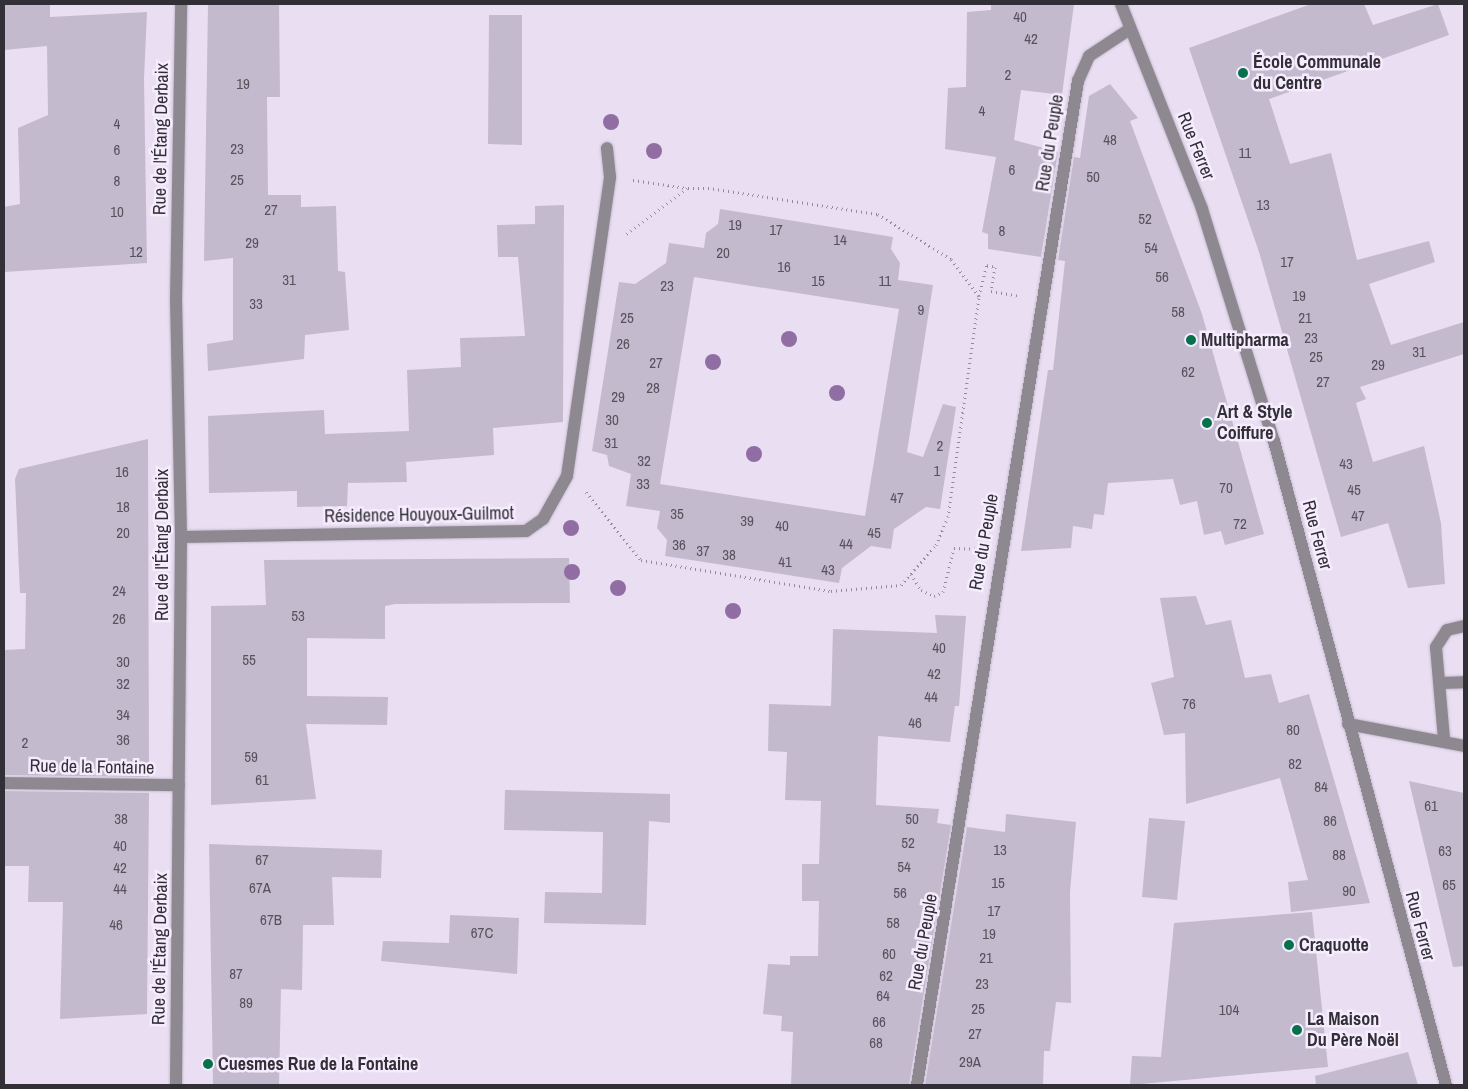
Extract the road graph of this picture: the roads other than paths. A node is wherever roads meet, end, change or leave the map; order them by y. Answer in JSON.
{"nodes":[{"id":1,"x":181,"y":4,"type":"edge"},
{"id":2,"x":1121,"y":4,"type":"edge"},
{"id":3,"x":1130,"y":29,"type":"junction"},
{"id":4,"x":607,"y":148,"type":"dead end"},
{"id":5,"x":180,"y":537,"type":"junction"},
{"id":6,"x":1464,"y":626,"type":"edge"},
{"id":7,"x":1441,"y":682,"type":"junction"},
{"id":8,"x":1464,"y":682,"type":"edge"},
{"id":9,"x":1348,"y":724,"type":"junction"},
{"id":10,"x":1444,"y":739,"type":"junction"},
{"id":11,"x":1464,"y":746,"type":"edge"},
{"id":12,"x":4,"y":784,"type":"edge"},
{"id":13,"x":179,"y":785,"type":"junction"},
{"id":14,"x":176,"y":1085,"type":"edge"},
{"id":15,"x":917,"y":1085,"type":"edge"},
{"id":16,"x":1446,"y":1085,"type":"edge"}],
"edges":[{"from":1,"to":5,"type":"street","name":"Rue de l'Étang Derbaix"},
{"from":2,"to":3,"type":"street","name":"Rue Ferrer"},
{"from":3,"to":9,"type":"street","name":"Rue Ferrer"},
{"from":3,"to":15,"type":"street","name":"Rue du Peuple"},
{"from":4,"to":5,"type":"street","name":"Résidence Houyoux-Guilmot"},
{"from":5,"to":13,"type":"street","name":"Rue de l'Étang Derbaix"},
{"from":6,"to":7,"type":"street"},
{"from":7,"to":8,"type":"street"},
{"from":7,"to":10,"type":"street"},
{"from":9,"to":10,"type":"street"},
{"from":9,"to":16,"type":"street","name":"Rue Ferrer"},
{"from":10,"to":11,"type":"street"},
{"from":12,"to":13,"type":"street","name":"Rue de la Fontaine"},
{"from":13,"to":14,"type":"street","name":"Rue de l'Étang Derbaix"}]}
